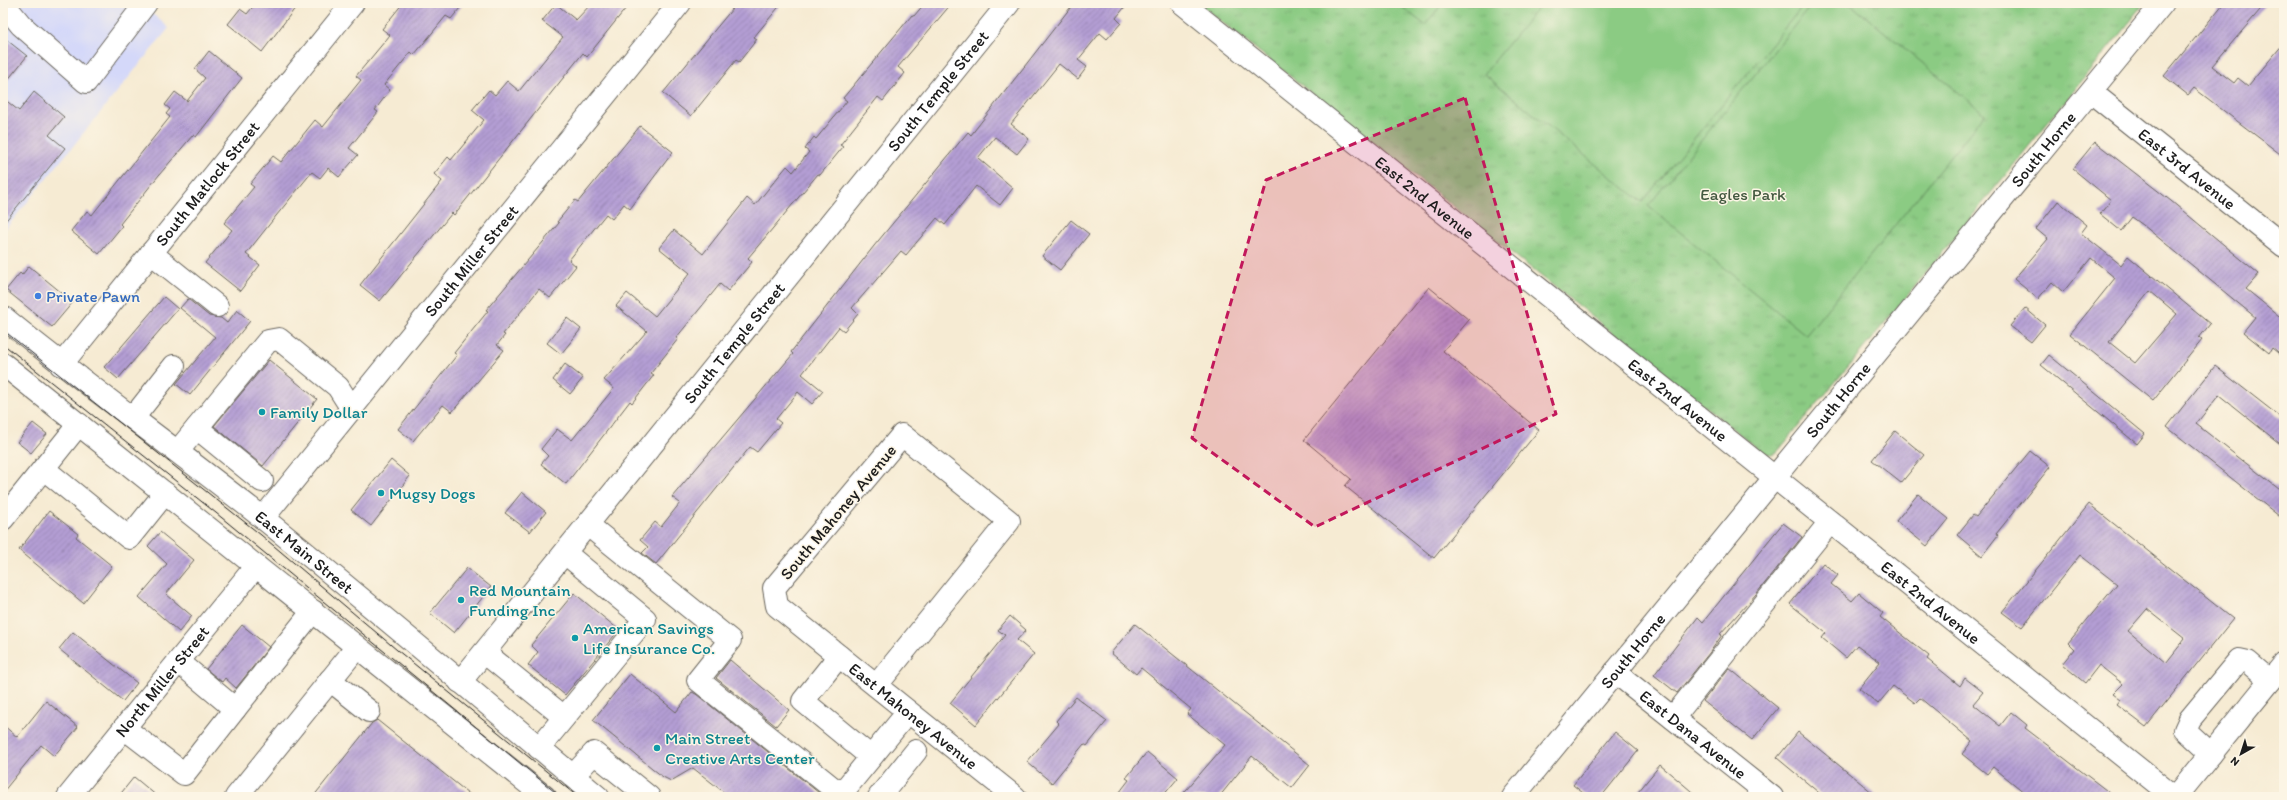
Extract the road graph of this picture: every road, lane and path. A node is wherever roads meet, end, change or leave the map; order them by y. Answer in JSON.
{"nodes":[{"id":1,"x":3,"y":3,"type":"edge"},
{"id":2,"x":353,"y":3,"type":"edge"},
{"id":3,"x":680,"y":3,"type":"edge"},
{"id":4,"x":1009,"y":3,"type":"edge"},
{"id":5,"x":1182,"y":3,"type":"edge"},
{"id":6,"x":2163,"y":3,"type":"edge"},
{"id":7,"x":136,"y":7,"type":"edge"},
{"id":8,"x":2091,"y":92,"type":"junction"},
{"id":9,"x":2284,"y":246,"type":"edge"},
{"id":10,"x":151,"y":253,"type":"junction"},
{"id":11,"x":217,"y":306,"type":"dead end"},
{"id":12,"x":3,"y":317,"type":"edge"},
{"id":13,"x":3,"y":364,"type":"edge"},
{"id":14,"x":61,"y":365,"type":"junction"},
{"id":15,"x":174,"y":366,"type":"dead end"},
{"id":16,"x":352,"y":408,"type":"junction"},
{"id":17,"x":133,"y":418,"type":"junction"},
{"id":18,"x":79,"y":424,"type":"junction"},
{"id":19,"x":197,"y":428,"type":"junction"},
{"id":20,"x":178,"y":451,"type":"junction"},
{"id":21,"x":44,"y":469,"type":"junction"},
{"id":22,"x":1774,"y":477,"type":"junction"},
{"id":23,"x":262,"y":481,"type":"dead end"},
{"id":24,"x":165,"y":493,"type":"junction"},
{"id":25,"x":263,"y":518,"type":"junction"},
{"id":26,"x":3,"y":519,"type":"edge"},
{"id":27,"x":1830,"y":522,"type":"junction"},
{"id":28,"x":588,"y":525,"type":"junction"},
{"id":29,"x":565,"y":553,"type":"junction"},
{"id":30,"x":256,"y":566,"type":"junction"},
{"id":31,"x":313,"y":612,"type":"junction"},
{"id":32,"x":812,"y":634,"type":"joint"},
{"id":33,"x":357,"y":647,"type":"junction"},
{"id":34,"x":485,"y":653,"type":"junction"},
{"id":35,"x":839,"y":656,"type":"junction"},
{"id":36,"x":179,"y":662,"type":"junction"},
{"id":37,"x":2280,"y":671,"type":"edge"},
{"id":38,"x":1615,"y":672,"type":"junction"},
{"id":39,"x":330,"y":680,"type":"junction"},
{"id":40,"x":460,"y":682,"type":"junction"},
{"id":41,"x":876,"y":686,"type":"junction"},
{"id":42,"x":235,"y":709,"type":"junction"},
{"id":43,"x":369,"y":711,"type":"dead end"},
{"id":44,"x":908,"y":712,"type":"junction"},
{"id":45,"x":564,"y":717,"type":"junction"},
{"id":46,"x":1673,"y":718,"type":"junction"},
{"id":47,"x":124,"y":728,"type":"junction"},
{"id":48,"x":539,"y":748,"type":"junction"},
{"id":49,"x":916,"y":751,"type":"dead end"},
{"id":50,"x":2211,"y":754,"type":"junction"},
{"id":51,"x":871,"y":757,"type":"junction"},
{"id":52,"x":573,"y":776,"type":"junction"},
{"id":53,"x":540,"y":795,"type":"edge"},
{"id":54,"x":842,"y":796,"type":"edge"},
{"id":55,"x":68,"y":797,"type":"edge"},
{"id":56,"x":236,"y":797,"type":"edge"},
{"id":57,"x":598,"y":797,"type":"edge"},
{"id":58,"x":649,"y":797,"type":"edge"},
{"id":59,"x":879,"y":797,"type":"edge"},
{"id":60,"x":1015,"y":797,"type":"edge"},
{"id":61,"x":1513,"y":797,"type":"edge"},
{"id":62,"x":1772,"y":797,"type":"edge"},
{"id":63,"x":2175,"y":797,"type":"edge"}],
"edges":[{"from":1,"to":7,"type":"street"},
{"from":2,"to":10,"type":"street","name":"South Matlock Street"},
{"from":3,"to":16,"type":"street","name":"South Miller Street"},
{"from":4,"to":28,"type":"street","name":"South Temple Street"},
{"from":5,"to":22,"type":"street","name":"East 2nd Avenue"},
{"from":6,"to":8,"type":"street","name":"South Horne"},
{"from":8,"to":9,"type":"street","name":"East 3rd Avenue"},
{"from":8,"to":22,"type":"street","name":"South Horne"},
{"from":10,"to":11,"type":"street"},
{"from":10,"to":14,"type":"street","name":"South Matlock Street"},
{"from":12,"to":14,"type":"street","name":"East Main Street"},
{"from":13,"to":18,"type":"street"},
{"from":14,"to":17,"type":"street","name":"East Main Street"},
{"from":15,"to":17,"type":"street"},
{"from":16,"to":19,"type":"street"},
{"from":16,"to":25,"type":"street","name":"South Miller Street"},
{"from":17,"to":20,"type":"street","name":"East Main Street"},
{"from":18,"to":21,"type":"street"},
{"from":18,"to":24,"type":"street"},
{"from":19,"to":20,"type":"street"},
{"from":19,"to":23,"type":"street"},
{"from":20,"to":25,"type":"street","name":"East Main Street"},
{"from":21,"to":24,"type":"street"},
{"from":21,"to":26,"type":"street"},
{"from":22,"to":27,"type":"street","name":"East 2nd Avenue"},
{"from":22,"to":38,"type":"street","name":"South Horne"},
{"from":24,"to":30,"type":"street"},
{"from":25,"to":40,"type":"street","name":"East Main Street"},
{"from":27,"to":46,"type":"street"},
{"from":27,"to":63,"type":"street","name":"East 2nd Avenue"},
{"from":28,"to":29,"type":"street","name":"South Temple Street"},
{"from":28,"to":54,"type":"street"},
{"from":29,"to":34,"type":"street","name":"South Temple Street"},
{"from":29,"to":45,"type":"street"},
{"from":30,"to":31,"type":"street"},
{"from":30,"to":36,"type":"street","name":"North Miller Street"},
{"from":31,"to":33,"type":"street"},
{"from":31,"to":42,"type":"street"},
{"from":32,"to":35,"type":"street","name":"East Mahoney Avenue"},
{"from":32,"to":41,"type":"street","name":"South Mahoney Avenue"},
{"from":33,"to":39,"type":"street"},
{"from":33,"to":53,"type":"street"},
{"from":34,"to":40,"type":"street","name":"South Temple Street"},
{"from":34,"to":45,"type":"street"},
{"from":35,"to":41,"type":"street","name":"East Mahoney Avenue"},
{"from":35,"to":51,"type":"street"},
{"from":36,"to":42,"type":"street"},
{"from":36,"to":47,"type":"street","name":"North Miller Street"},
{"from":37,"to":50,"type":"street"},
{"from":37,"to":50,"type":"street"},
{"from":38,"to":46,"type":"street","name":"East Dana Avenue"},
{"from":38,"to":61,"type":"street","name":"South Horne"},
{"from":39,"to":43,"type":"street"},
{"from":39,"to":56,"type":"street"},
{"from":40,"to":48,"type":"street","name":"East Main Street"},
{"from":41,"to":44,"type":"street","name":"East Mahoney Avenue"},
{"from":42,"to":47,"type":"street"},
{"from":44,"to":51,"type":"street"},
{"from":44,"to":60,"type":"street","name":"East Mahoney Avenue"},
{"from":45,"to":48,"type":"street"},
{"from":46,"to":62,"type":"street","name":"East Dana Avenue"},
{"from":47,"to":55,"type":"street","name":"North Miller Street"},
{"from":48,"to":52,"type":"street","name":"East Main Street"},
{"from":49,"to":59,"type":"street"},
{"from":50,"to":63,"type":"street"},
{"from":51,"to":54,"type":"street"},
{"from":52,"to":57,"type":"street","name":"East Main Street"},
{"from":52,"to":58,"type":"street"}]}
